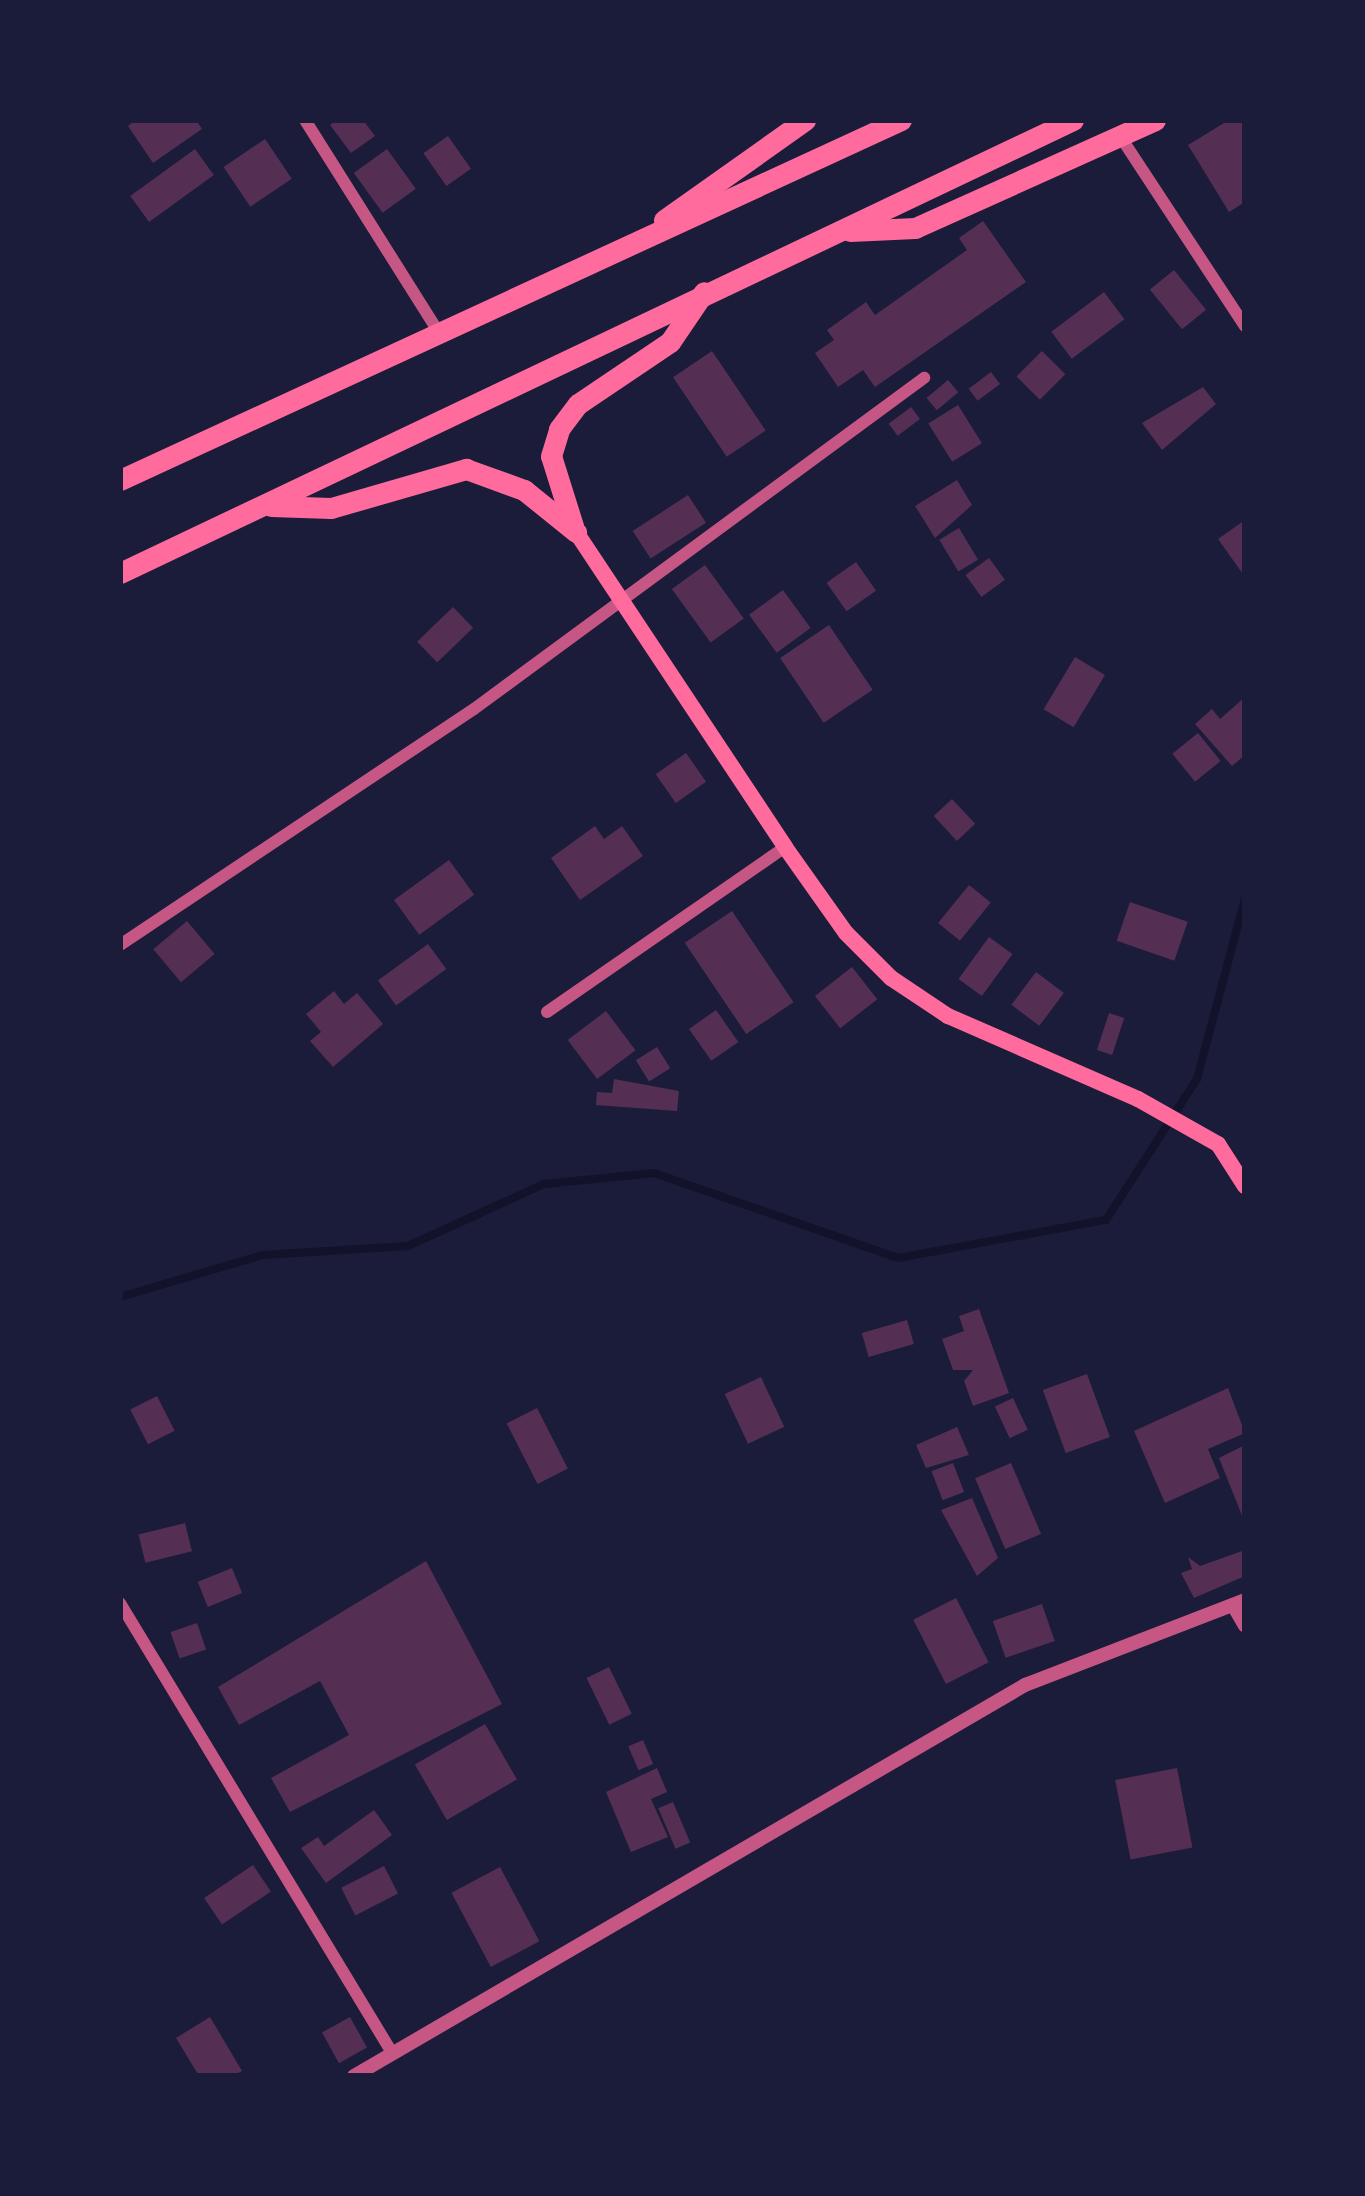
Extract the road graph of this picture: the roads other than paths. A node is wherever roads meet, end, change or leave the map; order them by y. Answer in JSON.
{"nodes":[{"id":1,"x":305,"y":120,"type":"edge"},
{"id":2,"x":805,"y":120,"type":"edge"},
{"id":3,"x":901,"y":120,"type":"edge"},
{"id":4,"x":1073,"y":120,"type":"edge"},
{"id":5,"x":1155,"y":120,"type":"edge"},
{"id":6,"x":1122,"y":139,"type":"junction"},
{"id":7,"x":838,"y":231,"type":"junction"},
{"id":8,"x":634,"y":243,"type":"junction"},
{"id":9,"x":706,"y":289,"type":"junction"},
{"id":10,"x":1245,"y":326,"type":"edge"},
{"id":11,"x":437,"y":330,"type":"junction"},
{"id":12,"x":924,"y":378,"type":"dead end"},
{"id":13,"x":120,"y":480,"type":"edge"},
{"id":14,"x":264,"y":506,"type":"junction"},
{"id":15,"x":576,"y":532,"type":"junction"},
{"id":16,"x":120,"y":573,"type":"edge"},
{"id":17,"x":620,"y":600,"type":"junction"},
{"id":18,"x":785,"y":847,"type":"junction"},
{"id":19,"x":120,"y":946,"type":"edge"},
{"id":20,"x":547,"y":1012,"type":"dead end"},
{"id":21,"x":1245,"y":1186,"type":"edge"},
{"id":22,"x":120,"y":1603,"type":"edge"},
{"id":23,"x":1239,"y":1603,"type":"edge"},
{"id":24,"x":1245,"y":1626,"type":"edge"},
{"id":25,"x":391,"y":2051,"type":"junction"},
{"id":26,"x":354,"y":2076,"type":"edge"}],
"edges":[{"from":1,"to":11,"type":"street"},
{"from":2,"to":8,"type":"highway"},
{"from":3,"to":8,"type":"highway"},
{"from":4,"to":7,"type":"highway"},
{"from":5,"to":6,"type":"highway"},
{"from":6,"to":7,"type":"highway"},
{"from":6,"to":10,"type":"street"},
{"from":7,"to":9,"type":"highway"},
{"from":8,"to":11,"type":"highway"},
{"from":9,"to":14,"type":"highway"},
{"from":9,"to":15,"type":"highway"},
{"from":11,"to":13,"type":"highway"},
{"from":12,"to":17,"type":"street"},
{"from":14,"to":15,"type":"highway"},
{"from":14,"to":16,"type":"highway"},
{"from":15,"to":17,"type":"main road"},
{"from":17,"to":18,"type":"main road"},
{"from":17,"to":19,"type":"street"},
{"from":18,"to":20,"type":"street"},
{"from":18,"to":21,"type":"main road"},
{"from":22,"to":25,"type":"street"},
{"from":23,"to":24,"type":"street"},
{"from":23,"to":25,"type":"street"},
{"from":25,"to":26,"type":"street"}]}
